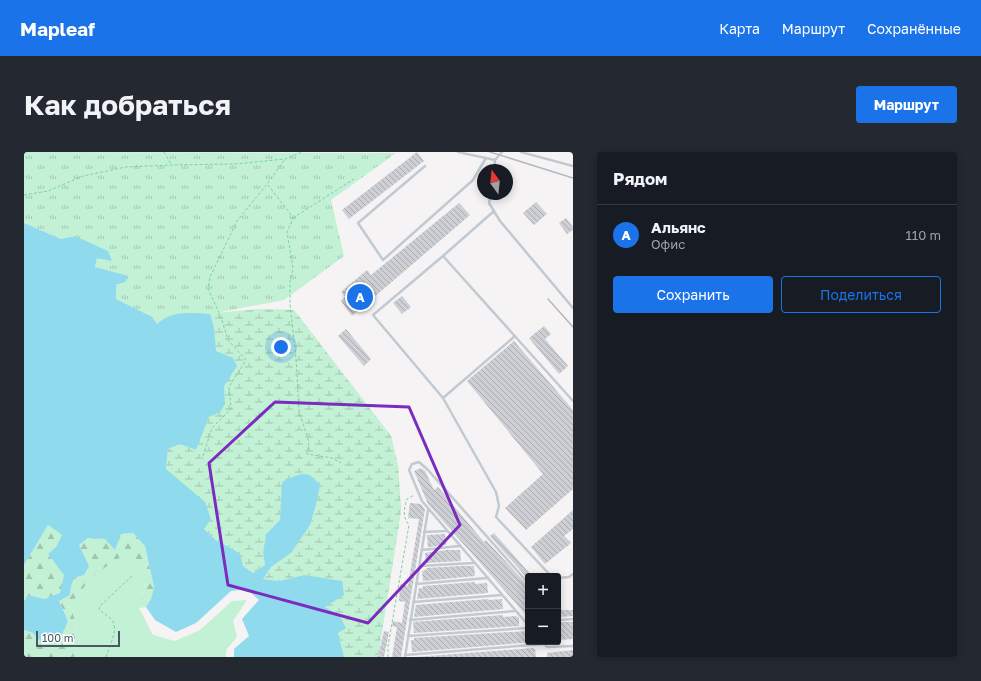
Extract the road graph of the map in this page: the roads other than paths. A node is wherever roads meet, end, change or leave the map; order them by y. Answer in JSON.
{"nodes":[{"id":1,"x":458,"y":152,"type":"edge"},
{"id":2,"x":502,"y":152,"type":"edge"},
{"id":3,"x":522,"y":152,"type":"edge"},
{"id":4,"x":486,"y":158,"type":"junction"},
{"id":5,"x":495,"y":160,"type":"junction"},
{"id":6,"x":495,"y":164,"type":"edge"},
{"id":7,"x":425,"y":166,"type":"dead end"},
{"id":8,"x":573,"y":166,"type":"edge"},
{"id":9,"x":490,"y":200,"type":"edge"},
{"id":10,"x":494,"y":212,"type":"junction"},
{"id":11,"x":443,"y":256,"type":"junction"},
{"id":12,"x":573,"y":308,"type":"edge"},
{"id":13,"x":515,"y":336,"type":"junction"},
{"id":14,"x":443,"y":398,"type":"junction"},
{"id":15,"x":573,"y":401,"type":"edge"},
{"id":16,"x":428,"y":510,"type":"junction"},
{"id":17,"x":446,"y":531,"type":"junction"},
{"id":18,"x":424,"y":532,"type":"junction"},
{"id":19,"x":459,"y":546,"type":"junction"},
{"id":20,"x":422,"y":550,"type":"junction"},
{"id":21,"x":474,"y":563,"type":"junction"},
{"id":22,"x":419,"y":566,"type":"junction"},
{"id":23,"x":547,"y":573,"type":"edge"},
{"id":24,"x":573,"y":574,"type":"edge"},
{"id":25,"x":487,"y":578,"type":"junction"},
{"id":26,"x":561,"y":578,"type":"edge"},
{"id":27,"x":525,"y":580,"type":"edge"},
{"id":28,"x":416,"y":584,"type":"junction"},
{"id":29,"x":502,"y":595,"type":"junction"},
{"id":30,"x":413,"y":602,"type":"junction"},
{"id":31,"x":516,"y":611,"type":"junction"},
{"id":32,"x":573,"y":619,"type":"edge"},
{"id":33,"x":410,"y":620,"type":"junction"},
{"id":34,"x":561,"y":620,"type":"edge"},
{"id":35,"x":525,"y":622,"type":"edge"},
{"id":36,"x":525,"y":626,"type":"edge"},
{"id":37,"x":408,"y":636,"type":"junction"},
{"id":38,"x":525,"y":645,"type":"edge"},
{"id":39,"x":545,"y":645,"type":"edge"},
{"id":40,"x":573,"y":646,"type":"edge"},
{"id":41,"x":405,"y":656,"type":"edge"}],
"edges":[{"from":1,"to":4,"type":"lane"},
{"from":2,"to":5,"type":"lane"},
{"from":3,"to":8,"type":"lane"},
{"from":4,"to":5,"type":"lane"},
{"from":4,"to":7,"type":"lane"},
{"from":5,"to":6,"type":"lane"},
{"from":9,"to":10,"type":"lane"},
{"from":10,"to":11,"type":"lane"},
{"from":10,"to":12,"type":"lane"},
{"from":11,"to":13,"type":"lane"},
{"from":11,"to":14,"type":"lane"},
{"from":13,"to":14,"type":"lane"},
{"from":13,"to":15,"type":"lane"},
{"from":14,"to":23,"type":"lane"},
{"from":16,"to":17,"type":"lane"},
{"from":16,"to":18,"type":"lane"},
{"from":16,"to":27,"type":"lane"},
{"from":17,"to":18,"type":"lane"},
{"from":17,"to":19,"type":"lane"},
{"from":18,"to":20,"type":"lane"},
{"from":19,"to":20,"type":"lane"},
{"from":19,"to":21,"type":"lane"},
{"from":20,"to":22,"type":"lane"},
{"from":21,"to":22,"type":"lane"},
{"from":21,"to":25,"type":"lane"},
{"from":22,"to":28,"type":"lane"},
{"from":24,"to":26,"type":"lane"},
{"from":25,"to":28,"type":"lane"},
{"from":25,"to":29,"type":"lane"},
{"from":28,"to":30,"type":"lane"},
{"from":29,"to":30,"type":"lane"},
{"from":29,"to":31,"type":"lane"},
{"from":30,"to":33,"type":"lane"},
{"from":31,"to":33,"type":"lane"},
{"from":31,"to":35,"type":"lane"},
{"from":32,"to":34,"type":"lane"},
{"from":33,"to":37,"type":"lane"},
{"from":36,"to":37,"type":"lane"},
{"from":37,"to":41,"type":"lane"},
{"from":38,"to":41,"type":"lane"},
{"from":39,"to":40,"type":"lane"}]}
